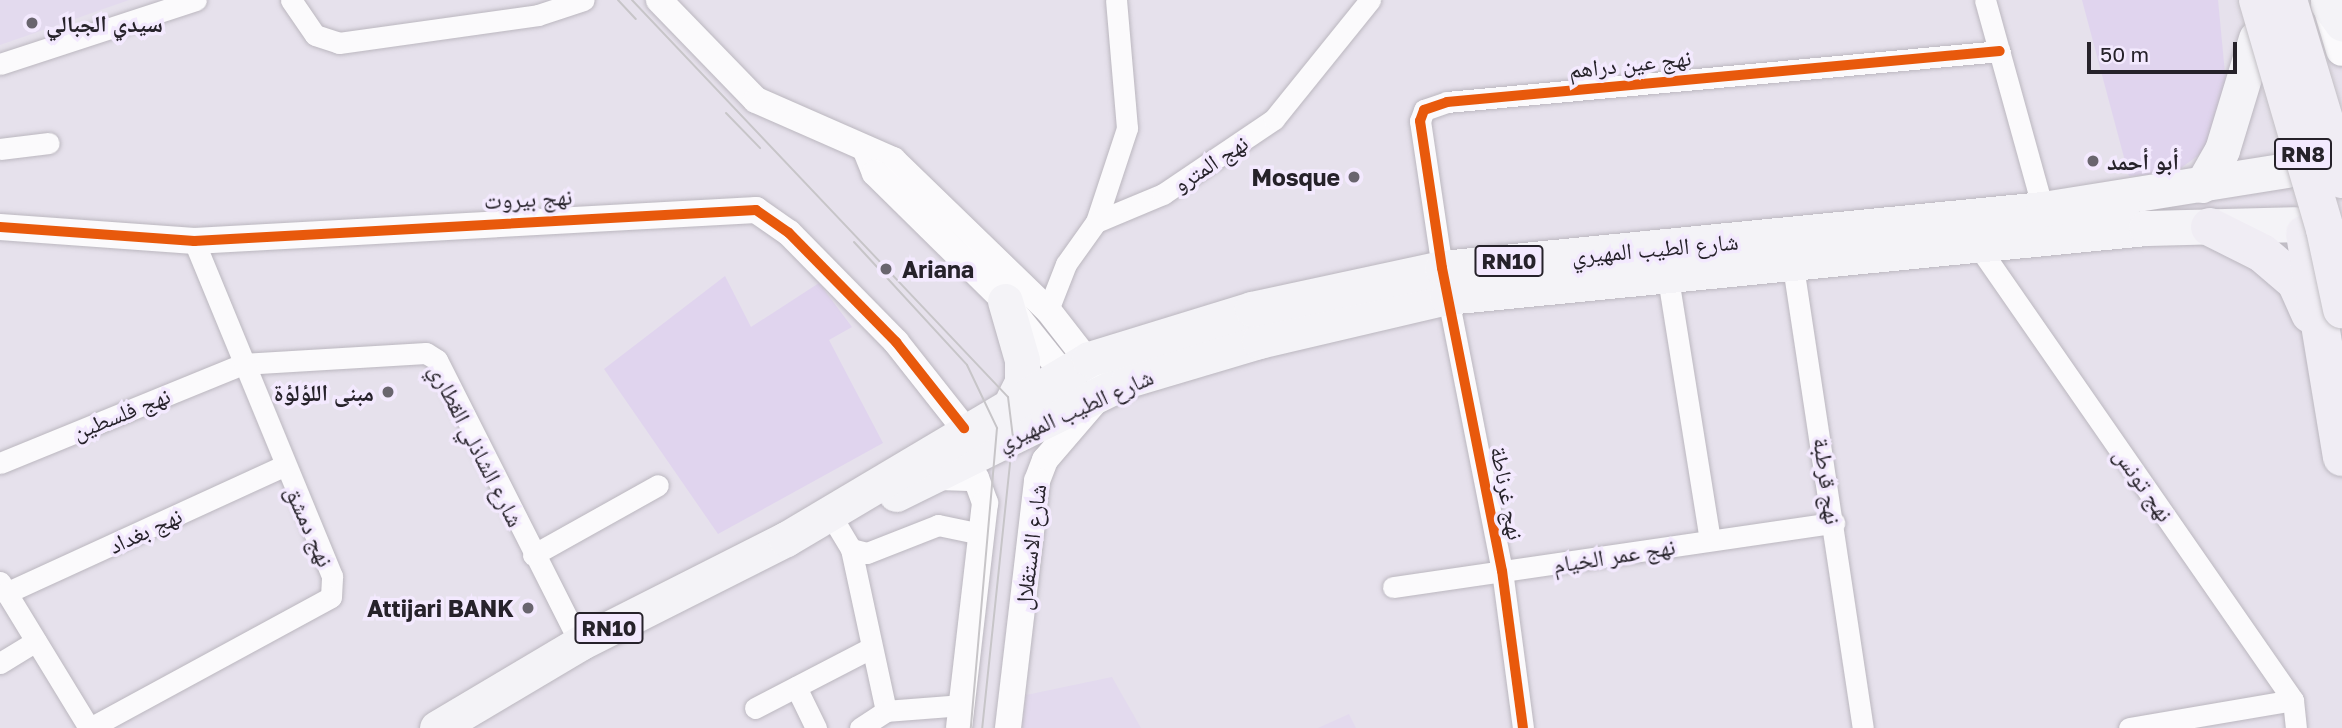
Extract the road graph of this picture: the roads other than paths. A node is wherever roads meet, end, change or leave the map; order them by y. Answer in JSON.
{"nodes":[{"id":1,"x":196,"y":0,"type":"edge"},
{"id":2,"x":291,"y":0,"type":"edge"},
{"id":3,"x":584,"y":0,"type":"edge"},
{"id":4,"x":659,"y":0,"type":"edge"},
{"id":5,"x":1116,"y":0,"type":"edge"},
{"id":6,"x":1370,"y":0,"type":"edge"},
{"id":7,"x":1985,"y":0,"type":"edge"},
{"id":8,"x":2243,"y":0,"type":"edge"},
{"id":9,"x":2258,"y":0,"type":"edge"},
{"id":10,"x":2288,"y":0,"type":"edge"},
{"id":11,"x":2332,"y":9,"type":"edge"},
{"id":12,"x":2256,"y":38,"type":"junction"},
{"id":13,"x":2342,"y":50,"type":"edge"},
{"id":14,"x":2000,"y":51,"type":"junction"},
{"id":15,"x":0,"y":64,"type":"edge"},
{"id":16,"x":2342,"y":141,"type":"edge"},
{"id":17,"x":49,"y":143,"type":"dead end"},
{"id":18,"x":0,"y":149,"type":"edge"},
{"id":19,"x":866,"y":151,"type":"junction"},
{"id":20,"x":2288,"y":167,"type":"junction"},
{"id":21,"x":2342,"y":180,"type":"edge"},
{"id":22,"x":2202,"y":185,"type":"junction"},
{"id":23,"x":2043,"y":209,"type":"junction"},
{"id":24,"x":1096,"y":222,"type":"junction"},
{"id":25,"x":0,"y":227,"type":"edge"},
{"id":26,"x":2210,"y":227,"type":"junction"},
{"id":27,"x":2314,"y":233,"type":"edge"},
{"id":28,"x":194,"y":241,"type":"junction"},
{"id":29,"x":1978,"y":246,"type":"junction"},
{"id":30,"x":1790,"y":248,"type":"junction"},
{"id":31,"x":1668,"y":272,"type":"junction"},
{"id":32,"x":1445,"y":283,"type":"junction"},
{"id":33,"x":1005,"y":301,"type":"junction"},
{"id":34,"x":1048,"y":310,"type":"junction"},
{"id":35,"x":2329,"y":318,"type":"edge"},
{"id":36,"x":242,"y":364,"type":"junction"},
{"id":37,"x":1077,"y":365,"type":"junction"},
{"id":38,"x":1093,"y":396,"type":"junction"},
{"id":39,"x":1013,"y":400,"type":"junction"},
{"id":40,"x":964,"y":428,"type":"junction"},
{"id":41,"x":2342,"y":457,"type":"edge"},
{"id":42,"x":0,"y":463,"type":"edge"},
{"id":43,"x":284,"y":466,"type":"junction"},
{"id":44,"x":923,"y":479,"type":"junction"},
{"id":45,"x":659,"y":485,"type":"dead end"},
{"id":46,"x":1835,"y":523,"type":"junction"},
{"id":47,"x":838,"y":528,"type":"junction"},
{"id":48,"x":981,"y":534,"type":"junction"},
{"id":49,"x":1710,"y":540,"type":"junction"},
{"id":50,"x":533,"y":555,"type":"junction"},
{"id":51,"x":1502,"y":571,"type":"junction"},
{"id":52,"x":1393,"y":587,"type":"dead end"},
{"id":53,"x":3,"y":588,"type":"edge"},
{"id":54,"x":36,"y":641,"type":"junction"},
{"id":55,"x":580,"y":643,"type":"junction"},
{"id":56,"x":869,"y":649,"type":"junction"},
{"id":57,"x":0,"y":663,"type":"edge"},
{"id":58,"x":796,"y":687,"type":"junction"},
{"id":59,"x":2293,"y":700,"type":"junction"},
{"id":60,"x":755,"y":708,"type":"dead end"},
{"id":61,"x":886,"y":711,"type":"junction"},
{"id":62,"x":961,"y":717,"type":"edge"},
{"id":63,"x":89,"y":728,"type":"edge"},
{"id":64,"x":437,"y":728,"type":"edge"},
{"id":65,"x":816,"y":728,"type":"edge"},
{"id":66,"x":860,"y":728,"type":"edge"},
{"id":67,"x":1008,"y":728,"type":"edge"},
{"id":68,"x":1523,"y":728,"type":"edge"},
{"id":69,"x":1863,"y":728,"type":"edge"},
{"id":70,"x":2129,"y":728,"type":"edge"},
{"id":71,"x":2296,"y":728,"type":"edge"}],
"edges":[{"from":1,"to":15,"type":"street"},
{"from":2,"to":3,"type":"street"},
{"from":4,"to":19,"type":"street"},
{"from":5,"to":24,"type":"street"},
{"from":6,"to":24,"type":"street","name":"نهج المترو"},
{"from":7,"to":14,"type":"street"},
{"from":8,"to":12,"type":"main road"},
{"from":9,"to":35,"type":"highway","number":"RN8","bridge":true},
{"from":10,"to":21,"type":"highway","number":"RN8","bridge":true},
{"from":11,"to":13,"type":"main road"},
{"from":12,"to":20,"type":"main road"},
{"from":12,"to":22,"type":"main road"},
{"from":14,"to":23,"type":"street"},
{"from":14,"to":32,"type":"street","name":"نهج عين دراهم"},
{"from":16,"to":20,"type":"main road","number":"RN10"},
{"from":17,"to":18,"type":"street"},
{"from":19,"to":33,"type":"street"},
{"from":19,"to":34,"type":"street"},
{"from":20,"to":22,"type":"main road","name":"شارع الطيب المهيري","number":"RN10"},
{"from":20,"to":27,"type":"main road"},
{"from":22,"to":23,"type":"main road","name":"شارع الطيب المهيري","number":"RN10"},
{"from":23,"to":30,"type":"main road","name":"شارع الطيب المهيري","number":"RN10"},
{"from":24,"to":34,"type":"street"},
{"from":25,"to":28,"type":"street","name":"نهج بيروت"},
{"from":26,"to":27,"type":"main road","name":"شارع الطيب المهيري","number":"RN10"},
{"from":26,"to":29,"type":"main road","name":"شارع الطيب المهيري","number":"RN10"},
{"from":26,"to":35,"type":"highway"},
{"from":27,"to":35,"type":"highway"},
{"from":28,"to":36,"type":"street","name":"نهج دمشق"},
{"from":28,"to":40,"type":"street","name":"نهج بيروت"},
{"from":29,"to":30,"type":"main road","name":"شارع الطيب المهيري","number":"RN10"},
{"from":29,"to":59,"type":"street","name":"نهج تونس"},
{"from":30,"to":31,"type":"main road","name":"شارع الطيب المهيري","number":"RN10"},
{"from":30,"to":32,"type":"main road","name":"شارع الطيب المهيري","number":"RN10"},
{"from":30,"to":46,"type":"street","name":"نهج قرطبة"},
{"from":31,"to":32,"type":"main road","name":"شارع الطيب المهيري","number":"RN10"},
{"from":31,"to":49,"type":"street"},
{"from":32,"to":37,"type":"main road","name":"شارع الطيب المهيري","number":"RN10"},
{"from":32,"to":38,"type":"main road","name":"شارع الطيب المهيري","number":"RN10"},
{"from":32,"to":51,"type":"street","name":"نهج غرناطة"},
{"from":33,"to":37,"type":"street"},
{"from":33,"to":39,"type":"main road"},
{"from":34,"to":37,"type":"street"},
{"from":35,"to":41,"type":"highway"},
{"from":36,"to":42,"type":"street","name":"نهج فلسطين"},
{"from":36,"to":43,"type":"street","name":"نهج دمشق"},
{"from":36,"to":50,"type":"street","name":"شارع الشاذلي القطاري"},
{"from":37,"to":38,"type":"street"},
{"from":37,"to":39,"type":"main road","name":"شارع الطيب المهيري","number":"RN10"},
{"from":38,"to":44,"type":"main road","name":"شارع الطيب المهيري","number":"RN10"},
{"from":38,"to":67,"type":"street","name":"شارع الاستقلال"},
{"from":39,"to":40,"type":"main road","name":"شارع الطيب المهيري","number":"RN10"},
{"from":40,"to":47,"type":"main road","name":"شارع الطيب المهيري","number":"RN10"},
{"from":43,"to":53,"type":"street","name":"نهج بغداد"},
{"from":43,"to":63,"type":"street","name":"نهج دمشق"},
{"from":44,"to":47,"type":"main road","name":"شارع الطيب المهيري","number":"RN10"},
{"from":44,"to":48,"type":"street"},
{"from":45,"to":50,"type":"street","name":"شارع الشاذلي القطاري"},
{"from":46,"to":49,"type":"street","name":"نهج عمر الخيام"},
{"from":46,"to":69,"type":"street","name":"نهج قرطبة"},
{"from":47,"to":48,"type":"street"},
{"from":47,"to":55,"type":"main road","name":"شارع الطيب المهيري","number":"RN10"},
{"from":47,"to":56,"type":"street"},
{"from":48,"to":62,"type":"street"},
{"from":49,"to":51,"type":"street","name":"نهج عمر الخيام"},
{"from":50,"to":55,"type":"street","name":"شارع الشاذلي القطاري"},
{"from":51,"to":52,"type":"street","name":"نهج عمر الخيام"},
{"from":51,"to":68,"type":"street","name":"نهج غرناطة"},
{"from":53,"to":54,"type":"street"},
{"from":54,"to":57,"type":"street"},
{"from":54,"to":63,"type":"street"},
{"from":55,"to":64,"type":"main road","name":"شارع الطيب المهيري","number":"RN10"},
{"from":56,"to":58,"type":"street"},
{"from":56,"to":61,"type":"street"},
{"from":58,"to":60,"type":"street"},
{"from":58,"to":65,"type":"street"},
{"from":59,"to":70,"type":"street"},
{"from":59,"to":71,"type":"street","name":"نهج تونس"},
{"from":61,"to":62,"type":"street"},
{"from":61,"to":66,"type":"street"}]}
